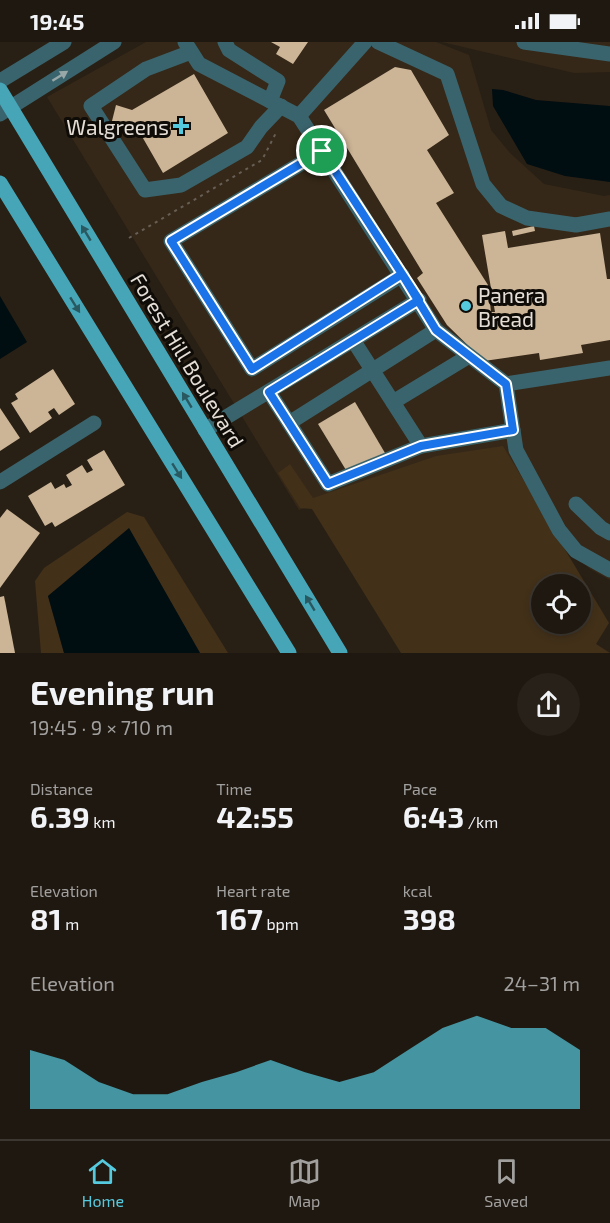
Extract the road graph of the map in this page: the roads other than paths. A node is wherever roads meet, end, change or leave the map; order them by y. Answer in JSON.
{"nodes":[{"id":1,"x":64,"y":42,"type":"edge"},
{"id":2,"x":114,"y":42,"type":"edge"},
{"id":3,"x":225,"y":42,"type":"edge"},
{"id":4,"x":365,"y":42,"type":"edge"},
{"id":5,"x":378,"y":42,"type":"edge"},
{"id":6,"x":524,"y":42,"type":"edge"},
{"id":7,"x":188,"y":47,"type":"edge"},
{"id":8,"x":610,"y":54,"type":"edge"},
{"id":9,"x":0,"y":81,"type":"edge"},
{"id":10,"x":0,"y":90,"type":"edge"},
{"id":11,"x":276,"y":104,"type":"junction"},
{"id":12,"x":5,"y":111,"type":"edge"},
{"id":13,"x":300,"y":116,"type":"junction"},
{"id":14,"x":322,"y":151,"type":"junction"},
{"id":15,"x":0,"y":183,"type":"edge"},
{"id":16,"x":610,"y":219,"type":"edge"},
{"id":17,"x":402,"y":274,"type":"junction"},
{"id":18,"x":419,"y":300,"type":"junction"},
{"id":19,"x":436,"y":330,"type":"junction"},
{"id":20,"x":353,"y":340,"type":"junction"},
{"id":21,"x":469,"y":356,"type":"junction"},
{"id":22,"x":610,"y":368,"type":"edge"},
{"id":23,"x":372,"y":370,"type":"junction"},
{"id":24,"x":506,"y":384,"type":"junction"},
{"id":25,"x":269,"y":392,"type":"junction"},
{"id":26,"x":393,"y":402,"type":"junction"},
{"id":27,"x":94,"y":423,"type":"dead end"},
{"id":28,"x":289,"y":423,"type":"junction"},
{"id":29,"x":206,"y":430,"type":"junction"},
{"id":30,"x":513,"y":430,"type":"junction"},
{"id":31,"x":421,"y":446,"type":"junction"},
{"id":32,"x":0,"y":482,"type":"edge"},
{"id":33,"x":576,"y":504,"type":"dead end"},
{"id":34,"x":610,"y":533,"type":"edge"},
{"id":35,"x":610,"y":570,"type":"edge"},
{"id":36,"x":289,"y":653,"type":"edge"},
{"id":37,"x":340,"y":653,"type":"edge"}],
"edges":[{"from":1,"to":9,"type":"street"},
{"from":12,"to":2,"type":"street","one_way":true},
{"from":3,"to":11,"type":"street"},
{"from":4,"to":13,"type":"street"},
{"from":5,"to":16,"type":"street"},
{"from":6,"to":8,"type":"street"},
{"from":7,"to":11,"type":"street"},
{"from":7,"to":11,"type":"street"},
{"from":10,"to":12,"type":"main road","name":"Forest Hill Boulevard"},
{"from":11,"to":13,"type":"street"},
{"from":29,"to":12,"type":"main road","name":"Forest Hill Boulevard","one_way":true},
{"from":13,"to":14,"type":"street"},
{"from":14,"to":17,"type":"street"},
{"from":14,"to":17,"type":"street"},
{"from":15,"to":36,"type":"main road","one_way":true},
{"from":17,"to":18,"type":"street"},
{"from":18,"to":19,"type":"street"},
{"from":18,"to":20,"type":"street"},
{"from":19,"to":21,"type":"street"},
{"from":19,"to":23,"type":"street"},
{"from":20,"to":23,"type":"street"},
{"from":20,"to":25,"type":"street"},
{"from":21,"to":24,"type":"street"},
{"from":21,"to":26,"type":"street"},
{"from":22,"to":24,"type":"street"},
{"from":23,"to":26,"type":"street"},
{"from":23,"to":28,"type":"street"},
{"from":24,"to":30,"type":"street"},
{"from":25,"to":28,"type":"street"},
{"from":25,"to":29,"type":"street"},
{"from":26,"to":31,"type":"street"},
{"from":27,"to":32,"type":"street"},
{"from":28,"to":31,"type":"street"},
{"from":37,"to":29,"type":"main road","name":"Forest Hill Boulevard","one_way":true},
{"from":30,"to":31,"type":"street"},
{"from":30,"to":35,"type":"street"},
{"from":33,"to":34,"type":"street"}]}
